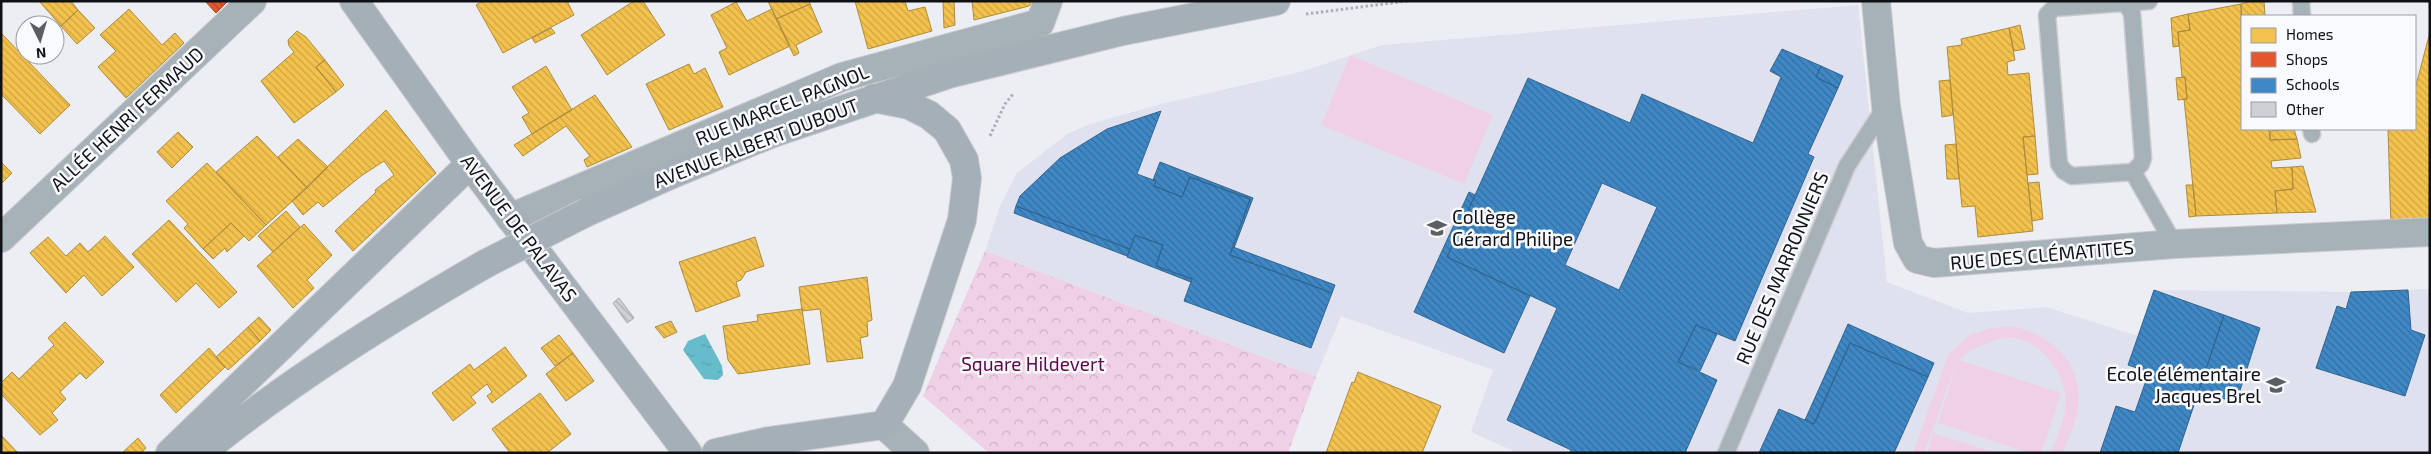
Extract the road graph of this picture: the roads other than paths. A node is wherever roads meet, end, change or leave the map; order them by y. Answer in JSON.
{"nodes":[{"id":1,"x":252,"y":1,"type":"edge"},
{"id":2,"x":354,"y":1,"type":"edge"},
{"id":3,"x":1048,"y":1,"type":"edge"},
{"id":4,"x":1276,"y":1,"type":"edge"},
{"id":5,"x":1876,"y":1,"type":"edge"},
{"id":6,"x":2148,"y":1,"type":"edge"},
{"id":7,"x":2301,"y":1,"type":"edge"},
{"id":8,"x":2126,"y":4,"type":"junction"},
{"id":9,"x":2302,"y":15,"type":"edge"},
{"id":10,"x":872,"y":98,"type":"junction"},
{"id":11,"x":1886,"y":106,"type":"junction"},
{"id":12,"x":470,"y":164,"type":"junction"},
{"id":13,"x":2132,"y":172,"type":"junction"},
{"id":14,"x":510,"y":218,"type":"junction"},
{"id":15,"x":2430,"y":232,"type":"edge"},
{"id":16,"x":1,"y":238,"type":"edge"},
{"id":17,"x":2174,"y":244,"type":"junction"},
{"id":18,"x":884,"y":425,"type":"junction"},
{"id":19,"x":170,"y":453,"type":"edge"},
{"id":20,"x":201,"y":453,"type":"edge"},
{"id":21,"x":688,"y":453,"type":"edge"},
{"id":22,"x":716,"y":453,"type":"edge"},
{"id":23,"x":915,"y":453,"type":"edge"},
{"id":24,"x":1726,"y":453,"type":"edge"}],
"edges":[{"from":1,"to":16,"type":"street","name":"ALLÉE HENRI FERMAUD"},
{"from":2,"to":12,"type":"street","name":"AVENUE DE PALAVAS"},
{"from":3,"to":14,"type":"street","name":"RUE MARCEL PAGNOL"},
{"from":4,"to":10,"type":"street"},
{"from":5,"to":11,"type":"street","name":"RUE DES CLÉMATITES"},
{"from":6,"to":8,"type":"lane"},
{"from":7,"to":9,"type":"lane"},
{"from":8,"to":13,"type":"lane"},
{"from":8,"to":13,"type":"lane"},
{"from":10,"to":18,"type":"street","name":"AVENUE ALBERT DUBOUT"},
{"from":10,"to":20,"type":"street","name":"AVENUE ALBERT DUBOUT","bridge":true},
{"from":11,"to":17,"type":"street","name":"RUE DES CLÉMATITES"},
{"from":11,"to":24,"type":"lane","name":"RUE DES MARRONNIERS"},
{"from":12,"to":14,"type":"street","name":"AVENUE DE PALAVAS"},
{"from":12,"to":19,"type":"street"},
{"from":13,"to":17,"type":"lane"},
{"from":14,"to":21,"type":"street","name":"AVENUE DE PALAVAS"},
{"from":15,"to":17,"type":"street","name":"RUE DES CLÉMATITES"},
{"from":18,"to":22,"type":"street"},
{"from":18,"to":23,"type":"street"}]}
